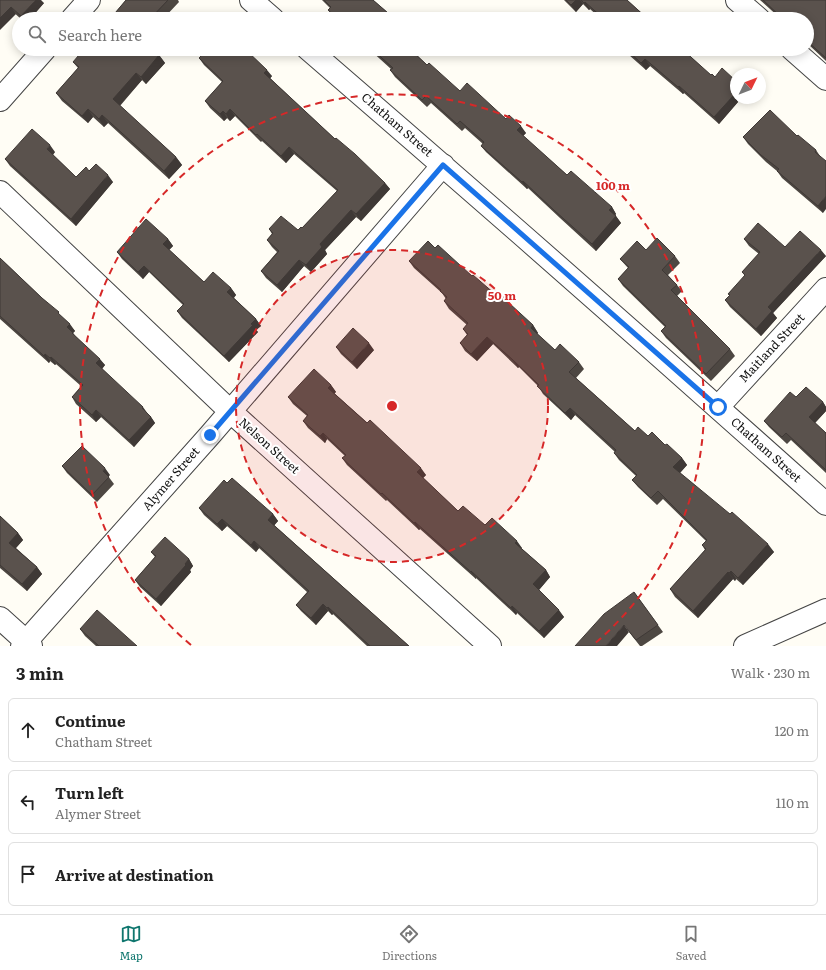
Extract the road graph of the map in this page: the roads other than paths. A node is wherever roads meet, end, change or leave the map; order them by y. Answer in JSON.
{"nodes":[{"id":1,"x":89,"y":0,"type":"edge"},
{"id":2,"x":252,"y":0,"type":"edge"},
{"id":3,"x":737,"y":0,"type":"edge"},
{"id":4,"x":78,"y":12,"type":"edge"},
{"id":5,"x":266,"y":12,"type":"edge"},
{"id":6,"x":751,"y":12,"type":"edge"},
{"id":7,"x":39,"y":56,"type":"edge"},
{"id":8,"x":316,"y":56,"type":"edge"},
{"id":9,"x":800,"y":56,"type":"edge"},
{"id":10,"x":826,"y":79,"type":"edge"},
{"id":11,"x":0,"y":100,"type":"edge"},
{"id":12,"x":443,"y":165,"type":"junction"},
{"id":13,"x":0,"y":192,"type":"edge"},
{"id":14,"x":826,"y":289,"type":"edge"},
{"id":15,"x":718,"y":407,"type":"junction"},
{"id":16,"x":230,"y":411,"type":"junction"},
{"id":17,"x":826,"y":504,"type":"edge"},
{"id":18,"x":826,"y":610,"type":"edge"},
{"id":19,"x":0,"y":618,"type":"edge"},
{"id":20,"x":27,"y":645,"type":"edge"},
{"id":21,"x":490,"y":646,"type":"edge"},
{"id":22,"x":745,"y":646,"type":"edge"}],
"edges":[{"from":1,"to":4,"type":"street"},
{"from":2,"to":5,"type":"street"},
{"from":3,"to":6,"type":"street"},
{"from":7,"to":11,"type":"street"},
{"from":8,"to":12,"type":"street","name":"Chatham Street"},
{"from":9,"to":10,"type":"street"},
{"from":12,"to":15,"type":"street","name":"Chatham Street"},
{"from":12,"to":16,"type":"street","name":"Alymer Street"},
{"from":13,"to":16,"type":"street","name":"Nelson Street"},
{"from":14,"to":15,"type":"street","name":"Maitland Street"},
{"from":15,"to":17,"type":"street","name":"Chatham Street"},
{"from":16,"to":20,"type":"street","name":"Alymer Street"},
{"from":16,"to":21,"type":"street","name":"Nelson Street"},
{"from":18,"to":22,"type":"street"},
{"from":19,"to":20,"type":"street"}]}
